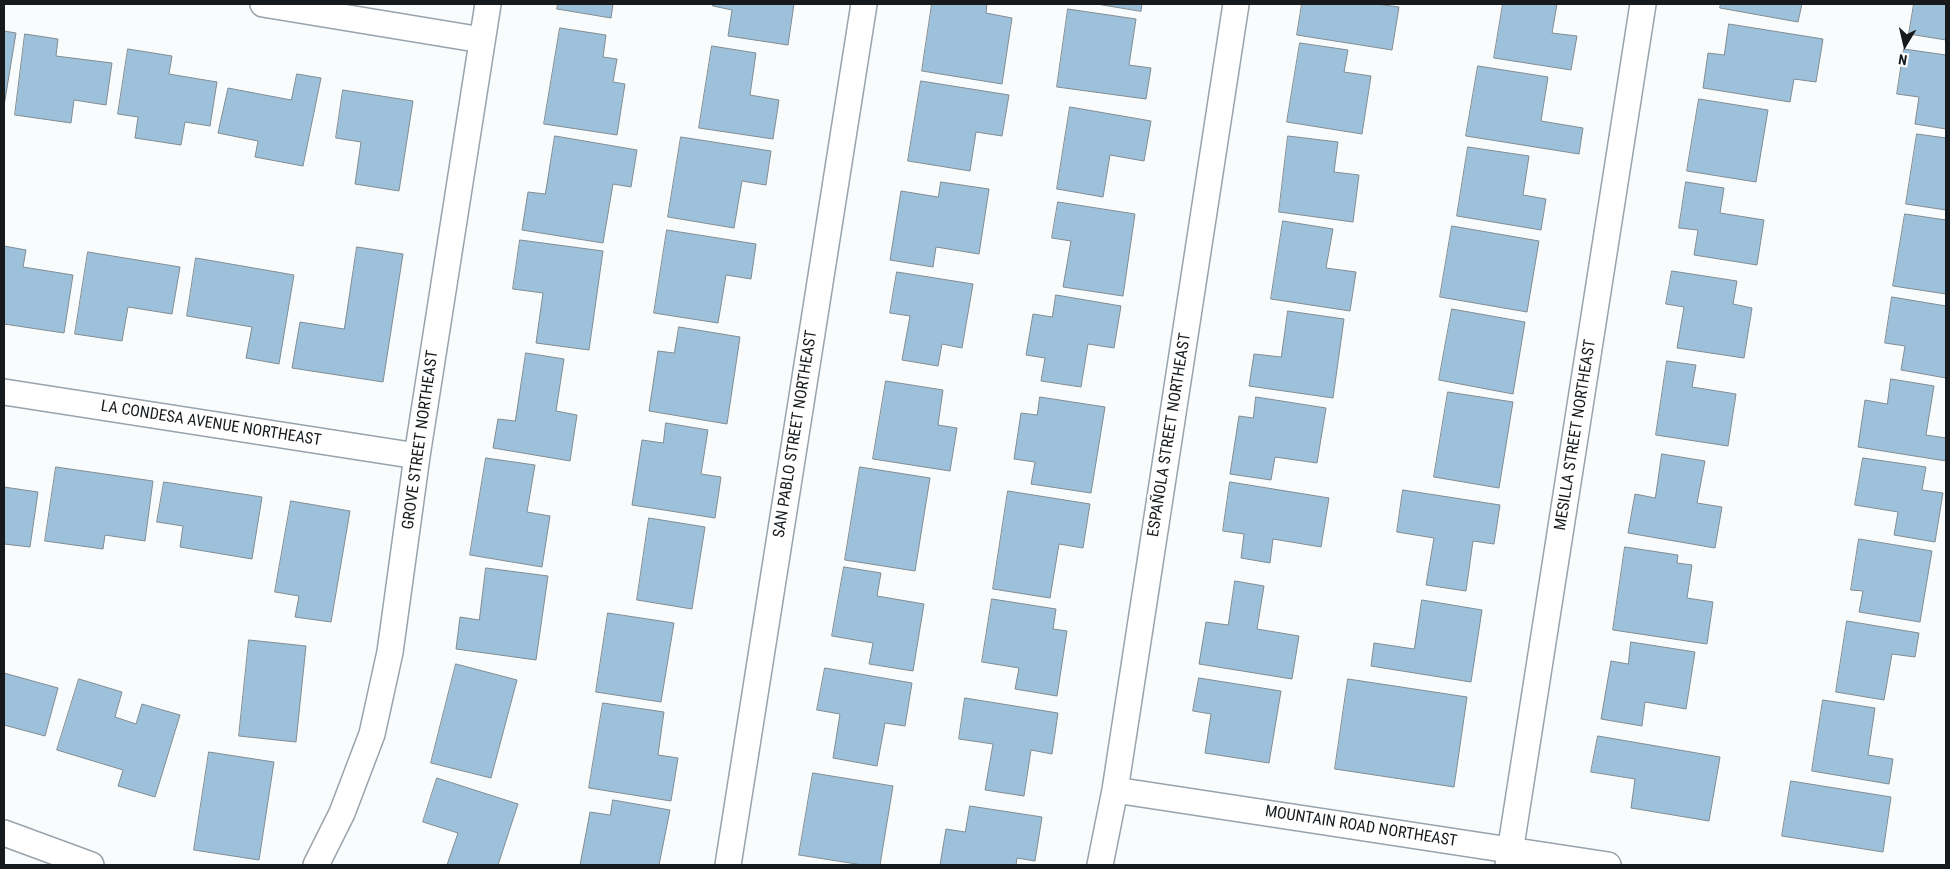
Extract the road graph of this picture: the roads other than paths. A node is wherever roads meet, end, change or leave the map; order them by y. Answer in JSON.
{"nodes":[{"id":1,"x":263,"y":4,"type":"edge"},
{"id":2,"x":488,"y":4,"type":"edge"},
{"id":3,"x":864,"y":4,"type":"edge"},
{"id":4,"x":1236,"y":4,"type":"edge"},
{"id":5,"x":1643,"y":4,"type":"edge"},
{"id":6,"x":482,"y":40,"type":"junction"},
{"id":7,"x":4,"y":392,"type":"edge"},
{"id":8,"x":417,"y":456,"type":"junction"},
{"id":9,"x":1115,"y":790,"type":"junction"},
{"id":10,"x":4,"y":833,"type":"edge"},
{"id":11,"x":1510,"y":858,"type":"edge"},
{"id":12,"x":91,"y":865,"type":"edge"},
{"id":13,"x":316,"y":865,"type":"edge"},
{"id":14,"x":728,"y":865,"type":"edge"},
{"id":15,"x":1100,"y":865,"type":"edge"},
{"id":16,"x":1608,"y":865,"type":"edge"}],
"edges":[{"from":1,"to":6,"type":"street"},
{"from":2,"to":6,"type":"street","name":"GROVE STREET NORTHEAST"},
{"from":3,"to":14,"type":"street","name":"SAN PABLO STREET NORTHEAST"},
{"from":4,"to":9,"type":"street","name":"ESPAÑOLA STREET NORTHEAST"},
{"from":5,"to":11,"type":"street","name":"MESILLA STREET NORTHEAST"},
{"from":6,"to":8,"type":"street","name":"GROVE STREET NORTHEAST"},
{"from":7,"to":8,"type":"street","name":"LA CONDESA AVENUE NORTHEAST"},
{"from":8,"to":13,"type":"street","name":"GROVE STREET NORTHEAST"},
{"from":9,"to":11,"type":"street","name":"MOUNTAIN ROAD NORTHEAST"},
{"from":9,"to":15,"type":"street","name":"ESPAÑOLA STREET NORTHEAST"},
{"from":10,"to":12,"type":"street"},
{"from":11,"to":16,"type":"street","name":"MOUNTAIN ROAD NORTHEAST"}]}
